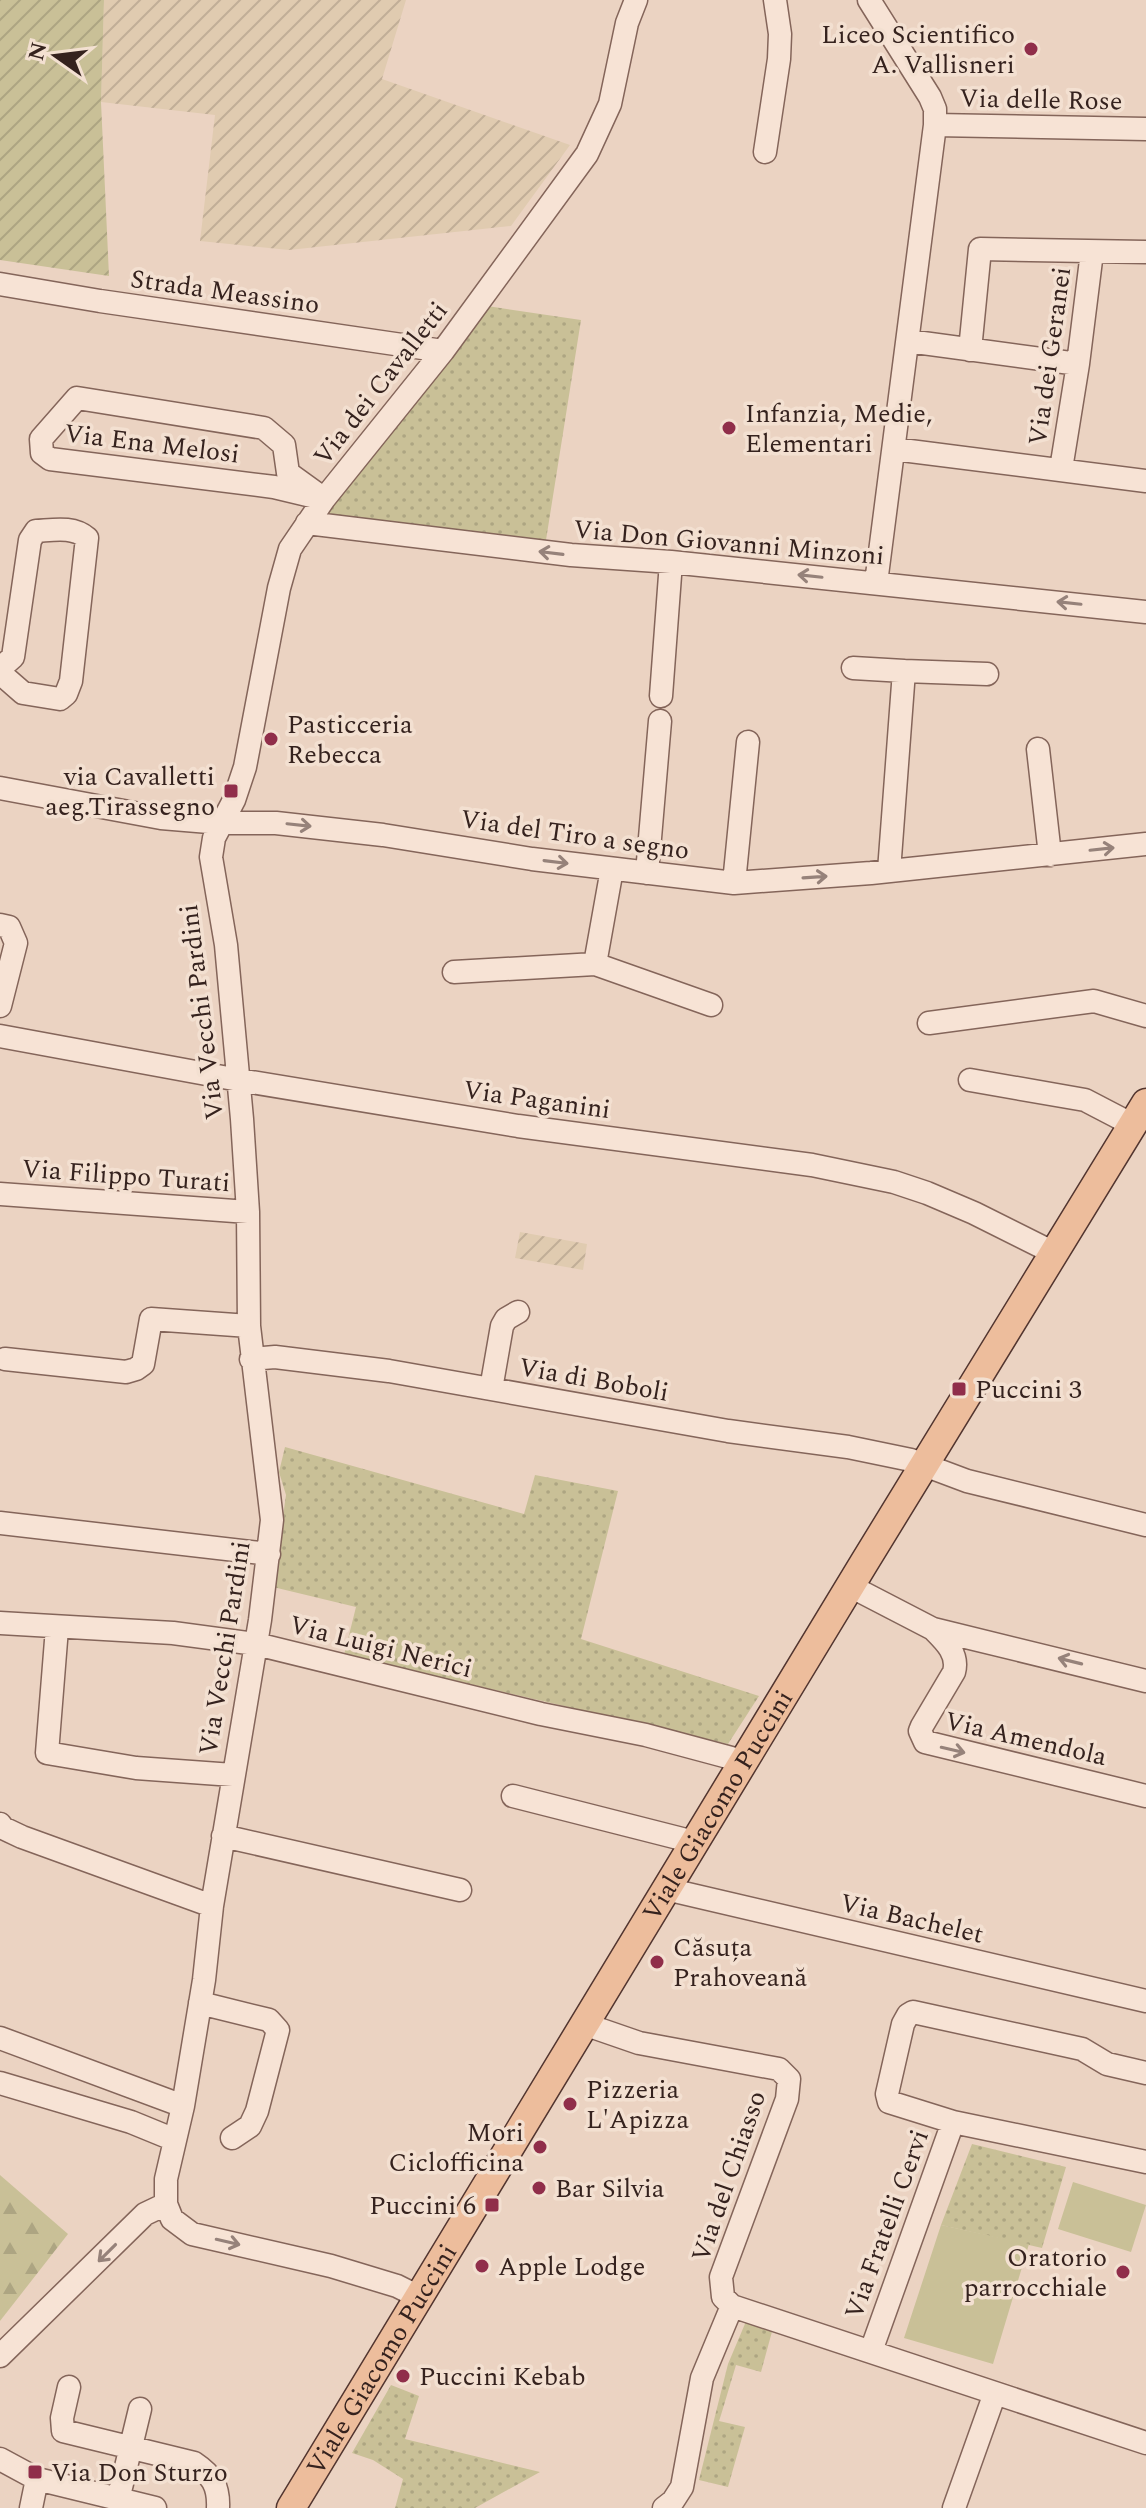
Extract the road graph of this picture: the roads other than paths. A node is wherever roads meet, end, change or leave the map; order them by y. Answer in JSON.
{"nodes":[{"id":1,"x":636,"y":0,"type":"edge"},
{"id":2,"x":775,"y":0,"type":"edge"},
{"id":3,"x":869,"y":0,"type":"edge"},
{"id":4,"x":935,"y":125,"type":"junction"},
{"id":5,"x":1146,"y":129,"type":"edge"},
{"id":6,"x":765,"y":152,"type":"dead end"},
{"id":7,"x":1092,"y":252,"type":"junction"},
{"id":8,"x":1146,"y":252,"type":"edge"},
{"id":9,"x":0,"y":284,"type":"edge"},
{"id":10,"x":908,"y":341,"type":"junction"},
{"id":11,"x":970,"y":350,"type":"junction"},
{"id":12,"x":443,"y":351,"type":"junction"},
{"id":13,"x":1078,"y":364,"type":"junction"},
{"id":14,"x":894,"y":449,"type":"junction"},
{"id":15,"x":1061,"y":469,"type":"junction"},
{"id":16,"x":1146,"y":481,"type":"edge"},
{"id":17,"x":324,"y":499,"type":"junction"},
{"id":18,"x":307,"y":523,"type":"junction"},
{"id":19,"x":671,"y":562,"type":"junction"},
{"id":20,"x":876,"y":583,"type":"junction"},
{"id":21,"x":1146,"y":612,"type":"edge"},
{"id":22,"x":853,"y":668,"type":"dead end"},
{"id":23,"x":904,"y":671,"type":"junction"},
{"id":24,"x":1,"y":673,"type":"edge"},
{"id":25,"x":987,"y":674,"type":"dead end"},
{"id":26,"x":661,"y":696,"type":"dead end"},
{"id":27,"x":660,"y":721,"type":"dead end"},
{"id":28,"x":748,"y":742,"type":"dead end"},
{"id":29,"x":1038,"y":749,"type":"dead end"},
{"id":30,"x":0,"y":788,"type":"edge"},
{"id":31,"x":221,"y":823,"type":"junction"},
{"id":32,"x":1146,"y":844,"type":"edge"},
{"id":33,"x":1050,"y":855,"type":"junction"},
{"id":34,"x":612,"y":869,"type":"junction"},
{"id":35,"x":889,"y":871,"type":"junction"},
{"id":36,"x":647,"y":873,"type":"junction"},
{"id":37,"x":734,"y":883,"type":"junction"},
{"id":38,"x":0,"y":925,"type":"edge"},
{"id":39,"x":595,"y":964,"type":"junction"},
{"id":40,"x":454,"y":972,"type":"dead end"},
{"id":41,"x":711,"y":1005,"type":"dead end"},
{"id":42,"x":0,"y":1006,"type":"edge"},
{"id":43,"x":1146,"y":1016,"type":"edge"},
{"id":44,"x":929,"y":1023,"type":"dead end"},
{"id":45,"x":0,"y":1036,"type":"edge"},
{"id":46,"x":239,"y":1080,"type":"junction"},
{"id":47,"x":970,"y":1080,"type":"dead end"},
{"id":48,"x":1140,"y":1114,"type":"edge"},
{"id":49,"x":0,"y":1194,"type":"edge"},
{"id":50,"x":248,"y":1212,"type":"junction"},
{"id":51,"x":1054,"y":1253,"type":"junction"},
{"id":52,"x":518,"y":1312,"type":"dead end"},
{"id":53,"x":249,"y":1326,"type":"junction"},
{"id":54,"x":5,"y":1359,"type":"dead end"},
{"id":55,"x":251,"y":1359,"type":"junction"},
{"id":56,"x":491,"y":1389,"type":"junction"},
{"id":57,"x":924,"y":1467,"type":"junction"},
{"id":58,"x":0,"y":1523,"type":"edge"},
{"id":59,"x":1146,"y":1525,"type":"edge"},
{"id":60,"x":269,"y":1554,"type":"junction"},
{"id":61,"x":850,"y":1586,"type":"junction"},
{"id":62,"x":0,"y":1623,"type":"edge"},
{"id":63,"x":57,"y":1628,"type":"junction"},
{"id":64,"x":933,"y":1629,"type":"junction"},
{"id":65,"x":256,"y":1644,"type":"junction"},
{"id":66,"x":1007,"y":1645,"type":"junction"},
{"id":67,"x":954,"y":1672,"type":"junction"},
{"id":68,"x":1146,"y":1681,"type":"edge"},
{"id":69,"x":743,"y":1761,"type":"junction"},
{"id":70,"x":233,"y":1775,"type":"junction"},
{"id":71,"x":513,"y":1796,"type":"dead end"},
{"id":72,"x":1146,"y":1796,"type":"edge"},
{"id":73,"x":1,"y":1830,"type":"edge"},
{"id":74,"x":223,"y":1836,"type":"junction"},
{"id":75,"x":694,"y":1842,"type":"junction"},
{"id":76,"x":666,"y":1889,"type":"junction"},
{"id":77,"x":460,"y":1890,"type":"dead end"},
{"id":78,"x":212,"y":1906,"type":"junction"},
{"id":79,"x":1146,"y":2001,"type":"edge"},
{"id":80,"x":200,"y":2003,"type":"junction"},
{"id":81,"x":584,"y":2024,"type":"junction"},
{"id":82,"x":0,"y":2038,"type":"edge"},
{"id":83,"x":1146,"y":2073,"type":"edge"},
{"id":84,"x":0,"y":2083,"type":"edge"},
{"id":85,"x":183,"y":2106,"type":"junction"},
{"id":86,"x":953,"y":2122,"type":"junction"},
{"id":87,"x":232,"y":2138,"type":"dead end"},
{"id":88,"x":175,"y":2140,"type":"junction"},
{"id":89,"x":1146,"y":2162,"type":"edge"},
{"id":90,"x":166,"y":2204,"type":"junction"},
{"id":91,"x":419,"y":2297,"type":"junction"},
{"id":92,"x":732,"y":2306,"type":"junction"},
{"id":93,"x":871,"y":2351,"type":"junction"},
{"id":94,"x":0,"y":2356,"type":"edge"},
{"id":95,"x":69,"y":2387,"type":"dead end"},
{"id":96,"x":995,"y":2393,"type":"junction"},
{"id":97,"x":140,"y":2409,"type":"dead end"},
{"id":98,"x":1146,"y":2443,"type":"edge"},
{"id":99,"x":131,"y":2446,"type":"junction"},
{"id":100,"x":0,"y":2459,"type":"edge"},
{"id":101,"x":37,"y":2479,"type":"junction"},
{"id":102,"x":118,"y":2500,"type":"junction"},
{"id":103,"x":31,"y":2508,"type":"edge"},
{"id":104,"x":155,"y":2508,"type":"edge"},
{"id":105,"x":218,"y":2508,"type":"edge"},
{"id":106,"x":291,"y":2508,"type":"edge"},
{"id":107,"x":664,"y":2508,"type":"edge"},
{"id":108,"x":954,"y":2508,"type":"edge"}],
"edges":[{"from":1,"to":12,"type":"street","name":"Via dei Cavalletti"},
{"from":2,"to":6,"type":"street"},
{"from":3,"to":4,"type":"street"},
{"from":4,"to":5,"type":"street","name":"Via delle Rose"},
{"from":4,"to":10,"type":"street"},
{"from":7,"to":8,"type":"street"},
{"from":7,"to":11,"type":"street"},
{"from":7,"to":13,"type":"street","name":"Via dei Geranei"},
{"from":9,"to":12,"type":"street","name":"Strada Meassino"},
{"from":10,"to":11,"type":"street"},
{"from":10,"to":14,"type":"street"},
{"from":11,"to":13,"type":"street"},
{"from":12,"to":17,"type":"street","name":"Via dei Cavalletti"},
{"from":13,"to":15,"type":"street","name":"Via dei Geranei"},
{"from":14,"to":15,"type":"street"},
{"from":14,"to":20,"type":"street"},
{"from":15,"to":16,"type":"street"},
{"from":17,"to":17,"type":"street","name":"Via Ena Melosi"},
{"from":17,"to":18,"type":"street","name":"Via dei Cavalletti"},
{"from":19,"to":18,"type":"street","name":"Via Don Giovanni Minzoni","one_way":true},
{"from":18,"to":31,"type":"street","name":"Via dei Cavalletti"},
{"from":20,"to":19,"type":"street","name":"Via Don Giovanni Minzoni","one_way":true},
{"from":19,"to":26,"type":"street"},
{"from":21,"to":20,"type":"street","name":"Via Don Giovanni Minzoni","one_way":true},
{"from":22,"to":23,"type":"street"},
{"from":23,"to":25,"type":"street"},
{"from":23,"to":35,"type":"street"},
{"from":24,"to":24,"type":"street"},
{"from":27,"to":36,"type":"street"},
{"from":28,"to":37,"type":"street"},
{"from":29,"to":33,"type":"street"},
{"from":30,"to":31,"type":"street","name":"Via del Tiro a segno"},
{"from":31,"to":34,"type":"street","name":"Via del Tiro a segno","one_way":true},
{"from":31,"to":46,"type":"street","name":"Via Vecchi Pardini"},
{"from":33,"to":32,"type":"street","name":"Via del Tiro a segno","one_way":true},
{"from":33,"to":35,"type":"street","name":"Via del Tiro a segno"},
{"from":34,"to":36,"type":"street","name":"Via del Tiro a segno"},
{"from":34,"to":39,"type":"street"},
{"from":37,"to":35,"type":"street","name":"Via del Tiro a segno","one_way":true},
{"from":36,"to":37,"type":"street","name":"Via del Tiro a segno"},
{"from":38,"to":42,"type":"street"},
{"from":39,"to":40,"type":"street"},
{"from":39,"to":41,"type":"street"},
{"from":43,"to":44,"type":"street"},
{"from":45,"to":46,"type":"street","name":"Via Paganini"},
{"from":46,"to":50,"type":"street","name":"Via Vecchi Pardini"},
{"from":46,"to":51,"type":"street","name":"Via Paganini"},
{"from":47,"to":48,"type":"street"},
{"from":48,"to":51,"type":"main road","name":"Viale Giacomo Puccini"},
{"from":49,"to":50,"type":"street","name":"Via Filippo Turati"},
{"from":50,"to":53,"type":"street","name":"Via Vecchi Pardini"},
{"from":51,"to":57,"type":"main road","name":"Viale Giacomo Puccini"},
{"from":52,"to":56,"type":"street"},
{"from":53,"to":54,"type":"street"},
{"from":53,"to":55,"type":"street","name":"Via Vecchi Pardini"},
{"from":55,"to":56,"type":"street","name":"Via di Boboli"},
{"from":55,"to":60,"type":"street","name":"Via Vecchi Pardini"},
{"from":56,"to":57,"type":"street","name":"Via di Boboli"},
{"from":57,"to":59,"type":"street","name":"Via di Boboli"},
{"from":57,"to":61,"type":"main road","name":"Viale Giacomo Puccini"},
{"from":58,"to":60,"type":"street"},
{"from":60,"to":65,"type":"street","name":"Via Vecchi Pardini"},
{"from":61,"to":64,"type":"street"},
{"from":61,"to":69,"type":"main road","name":"Viale Giacomo Puccini"},
{"from":62,"to":63,"type":"street","name":"Via Luigi Nerici"},
{"from":63,"to":65,"type":"street","name":"Via Luigi Nerici"},
{"from":63,"to":70,"type":"street"},
{"from":64,"to":66,"type":"street"},
{"from":64,"to":67,"type":"street","name":"Via Amendola"},
{"from":65,"to":69,"type":"street","name":"Via Luigi Nerici"},
{"from":65,"to":70,"type":"street","name":"Via Vecchi Pardini"},
{"from":66,"to":67,"type":"street","name":"Via Amendola"},
{"from":68,"to":66,"type":"street","one_way":true},
{"from":67,"to":72,"type":"street","name":"Via Amendola","one_way":true},
{"from":69,"to":75,"type":"main road","name":"Viale Giacomo Puccini"},
{"from":70,"to":74,"type":"street","name":"Via Vecchi Pardini"},
{"from":71,"to":75,"type":"street"},
{"from":73,"to":78,"type":"street"},
{"from":74,"to":77,"type":"street"},
{"from":74,"to":78,"type":"street","name":"Via Vecchi Pardini"},
{"from":75,"to":76,"type":"main road","name":"Viale Giacomo Puccini"},
{"from":76,"to":79,"type":"street","name":"Via Bachelet"},
{"from":76,"to":81,"type":"main road","name":"Viale Giacomo Puccini"},
{"from":78,"to":80,"type":"street","name":"Via Vecchi Pardini"},
{"from":80,"to":85,"type":"street","name":"Via Vecchi Pardini"},
{"from":80,"to":87,"type":"street"},
{"from":81,"to":91,"type":"main road","name":"Viale Giacomo Puccini"},
{"from":81,"to":92,"type":"street","name":"Via del Chiasso"},
{"from":82,"to":85,"type":"street"},
{"from":83,"to":86,"type":"street"},
{"from":84,"to":88,"type":"street"},
{"from":85,"to":88,"type":"street","name":"Via Vecchi Pardini"},
{"from":86,"to":89,"type":"street","name":"Via Fratelli Cervi"},
{"from":86,"to":93,"type":"street","name":"Via Fratelli Cervi"},
{"from":88,"to":90,"type":"street","name":"Via Vecchi Pardini"},
{"from":90,"to":91,"type":"street","one_way":true},
{"from":90,"to":94,"type":"street","one_way":true},
{"from":91,"to":106,"type":"main road","name":"Viale Giacomo Puccini"},
{"from":92,"to":93,"type":"street"},
{"from":92,"to":107,"type":"street"},
{"from":93,"to":96,"type":"street"},
{"from":95,"to":99,"type":"street"},
{"from":96,"to":98,"type":"street"},
{"from":96,"to":108,"type":"street"},
{"from":97,"to":99,"type":"street"},
{"from":99,"to":102,"type":"street"},
{"from":99,"to":105,"type":"street"},
{"from":100,"to":101,"type":"street"},
{"from":101,"to":102,"type":"street"},
{"from":101,"to":103,"type":"street"},
{"from":102,"to":104,"type":"street"}]}
